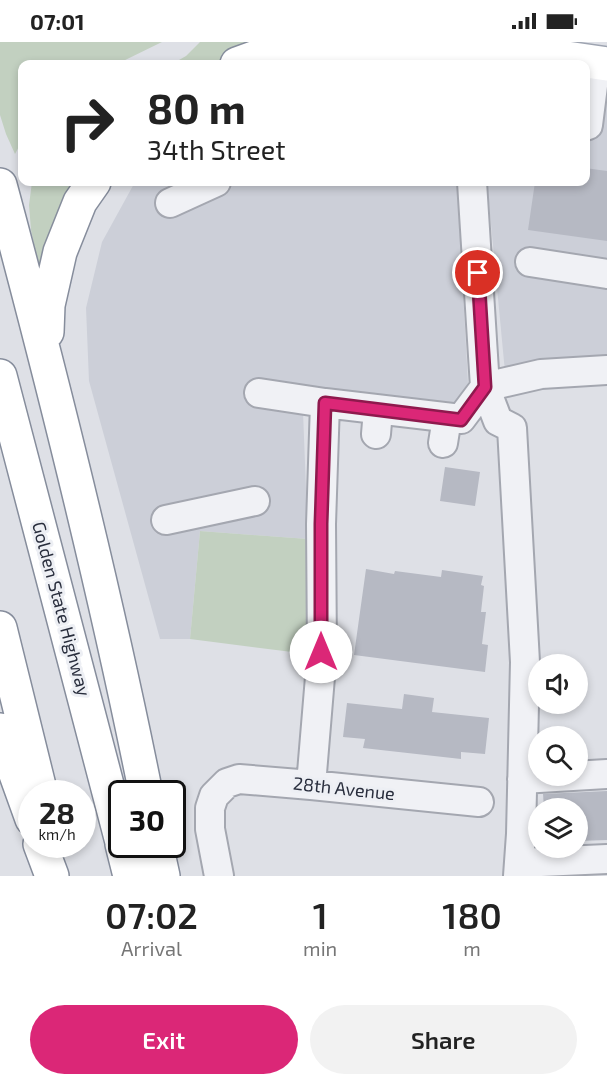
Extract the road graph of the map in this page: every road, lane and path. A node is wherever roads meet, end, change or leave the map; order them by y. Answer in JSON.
{"nodes":[{"id":1,"x":456,"y":42,"type":"edge"},
{"id":2,"x":493,"y":47,"type":"junction"},
{"id":3,"x":248,"y":60,"type":"edge"},
{"id":4,"x":581,"y":60,"type":"edge"},
{"id":5,"x":601,"y":63,"type":"edge"},
{"id":6,"x":590,"y":115,"type":"edge"},
{"id":7,"x":0,"y":185,"type":"edge"},
{"id":8,"x":91,"y":186,"type":"edge"},
{"id":9,"x":207,"y":186,"type":"edge"},
{"id":10,"x":472,"y":186,"type":"edge"},
{"id":11,"x":170,"y":203,"type":"dead end"},
{"id":12,"x":530,"y":262,"type":"dead end"},
{"id":13,"x":607,"y":274,"type":"edge"},
{"id":14,"x":46,"y":358,"type":"junction"},
{"id":15,"x":607,"y":370,"type":"edge"},
{"id":16,"x":0,"y":376,"type":"edge"},
{"id":17,"x":485,"y":387,"type":"junction"},
{"id":18,"x":259,"y":393,"type":"dead end"},
{"id":19,"x":325,"y":403,"type":"junction"},
{"id":20,"x":255,"y":501,"type":"dead end"},
{"id":21,"x":166,"y":519,"type":"dead end"},
{"id":22,"x":0,"y":628,"type":"edge"},
{"id":23,"x":0,"y":730,"type":"edge"},
{"id":24,"x":607,"y":774,"type":"edge"},
{"id":25,"x":522,"y":779,"type":"junction"},
{"id":26,"x":18,"y":780,"type":"edge"},
{"id":27,"x":38,"y":780,"type":"edge"},
{"id":28,"x":143,"y":780,"type":"edge"},
{"id":29,"x":311,"y":785,"type":"junction"},
{"id":30,"x":108,"y":789,"type":"edge"},
{"id":31,"x":479,"y":802,"type":"dead end"},
{"id":32,"x":45,"y":858,"type":"edge"},
{"id":33,"x":58,"y":858,"type":"edge"},
{"id":34,"x":126,"y":858,"type":"edge"},
{"id":35,"x":159,"y":858,"type":"edge"},
{"id":36,"x":607,"y":859,"type":"edge"},
{"id":37,"x":519,"y":870,"type":"edge"},
{"id":38,"x":52,"y":876,"type":"edge"},
{"id":39,"x":62,"y":876,"type":"edge"},
{"id":40,"x":130,"y":876,"type":"edge"},
{"id":41,"x":163,"y":876,"type":"edge"},
{"id":42,"x":219,"y":876,"type":"edge"}],
"edges":[{"from":1,"to":2,"type":"main road"},
{"from":2,"to":3,"type":"main road"},
{"from":2,"to":4,"type":"main road"},
{"from":5,"to":6,"type":"street"},
{"from":7,"to":14,"type":"main road"},
{"from":8,"to":14,"type":"main road"},
{"from":9,"to":11,"type":"street"},
{"from":10,"to":17,"type":"street"},
{"from":12,"to":13,"type":"street"},
{"from":14,"to":28,"type":"main road"},
{"from":15,"to":17,"type":"street"},
{"from":16,"to":30,"type":"main road","name":"Golden State Highway"},
{"from":17,"to":19,"type":"street"},
{"from":17,"to":25,"type":"street"},
{"from":18,"to":19,"type":"street"},
{"from":19,"to":29,"type":"street"},
{"from":20,"to":21,"type":"street"},
{"from":22,"to":27,"type":"main road"},
{"from":23,"to":26,"type":"main road"},
{"from":24,"to":25,"type":"street"},
{"from":25,"to":37,"type":"street"},
{"from":29,"to":31,"type":"street","name":"28th Avenue"},
{"from":29,"to":42,"type":"street","name":"28th Avenue"},
{"from":32,"to":38,"type":"main road"},
{"from":33,"to":39,"type":"main road"},
{"from":34,"to":40,"type":"main road","name":"Golden State Highway"},
{"from":35,"to":41,"type":"main road"},
{"from":36,"to":37,"type":"street"}]}
